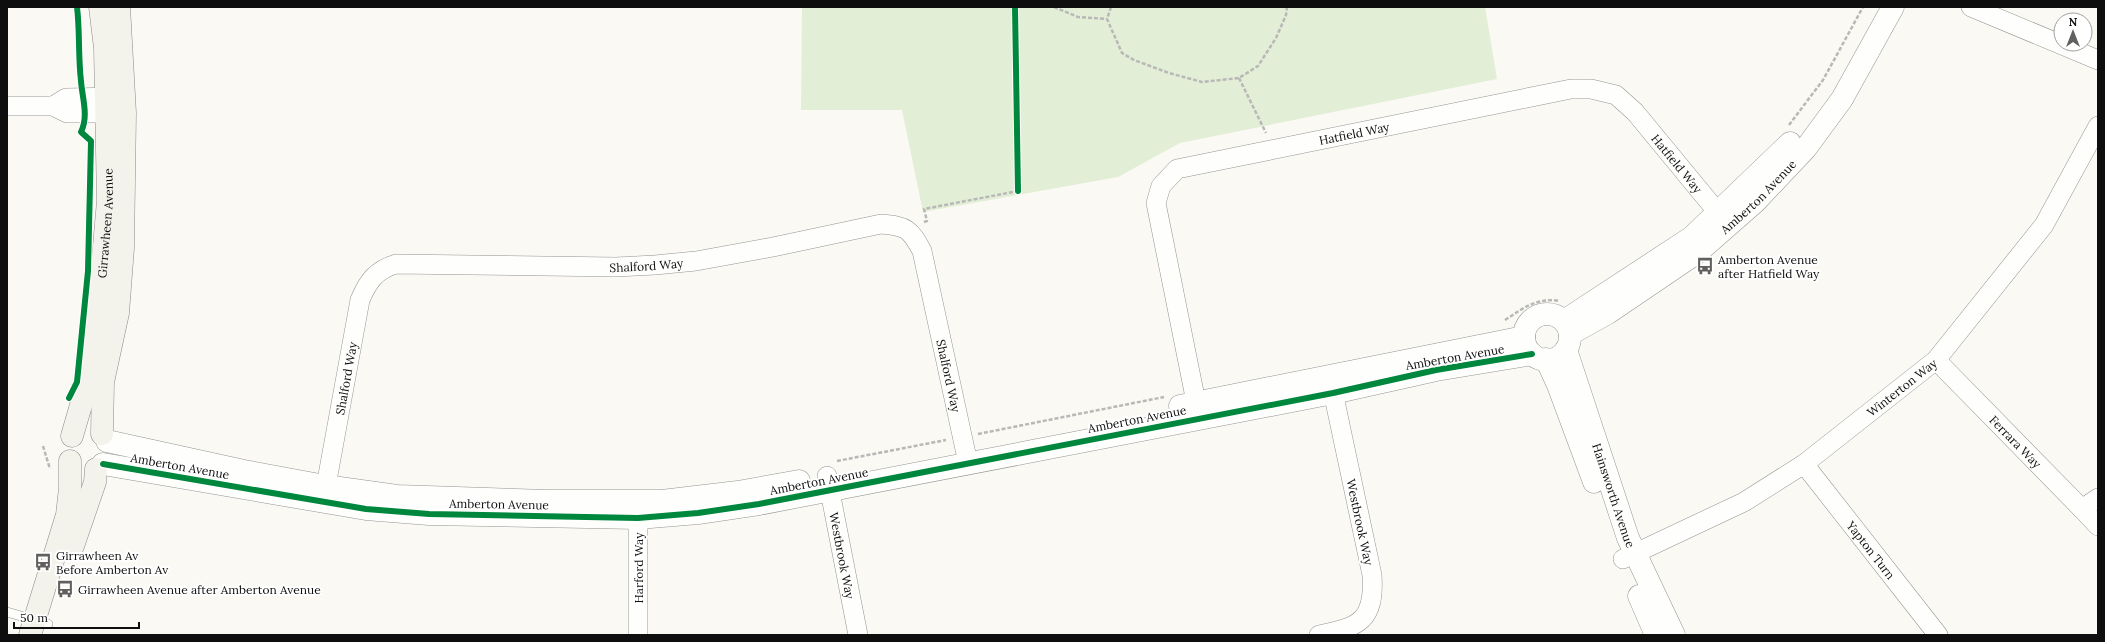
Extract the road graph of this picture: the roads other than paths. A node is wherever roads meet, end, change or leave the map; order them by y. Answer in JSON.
{"nodes":[{"id":1,"x":100,"y":7,"type":"edge"},
{"id":2,"x":119,"y":7,"type":"edge"},
{"id":3,"x":1876,"y":7,"type":"edge"},
{"id":4,"x":1893,"y":7,"type":"edge"},
{"id":5,"x":1971,"y":7,"type":"edge"},
{"id":6,"x":2098,"y":60,"type":"edge"},
{"id":7,"x":116,"y":105,"type":"junction"},
{"id":8,"x":7,"y":106,"type":"edge"},
{"id":9,"x":2098,"y":126,"type":"edge"},
{"id":10,"x":1725,"y":219,"type":"junction"},
{"id":11,"x":1565,"y":327,"type":"junction"},
{"id":12,"x":1534,"y":350,"type":"junction"},
{"id":13,"x":1936,"y":360,"type":"junction"},
{"id":14,"x":1332,"y":385,"type":"junction"},
{"id":15,"x":1197,"y":404,"type":"junction"},
{"id":16,"x":72,"y":436,"type":"junction"},
{"id":17,"x":104,"y":438,"type":"junction"},
{"id":18,"x":965,"y":449,"type":"junction"},
{"id":19,"x":70,"y":461,"type":"junction"},
{"id":20,"x":1804,"y":464,"type":"junction"},
{"id":21,"x":100,"y":466,"type":"junction"},
{"id":22,"x":831,"y":476,"type":"junction"},
{"id":23,"x":323,"y":494,"type":"junction"},
{"id":24,"x":2098,"y":498,"type":"edge"},
{"id":25,"x":638,"y":509,"type":"junction"},
{"id":26,"x":2082,"y":509,"type":"junction"},
{"id":27,"x":2098,"y":526,"type":"edge"},
{"id":28,"x":1629,"y":556,"type":"junction"},
{"id":29,"x":7,"y":612,"type":"edge"},
{"id":30,"x":39,"y":628,"type":"edge"},
{"id":31,"x":638,"y":635,"type":"edge"},
{"id":32,"x":858,"y":635,"type":"edge"},
{"id":33,"x":1318,"y":635,"type":"edge"},
{"id":34,"x":1656,"y":635,"type":"edge"},
{"id":35,"x":1674,"y":635,"type":"edge"},
{"id":36,"x":1938,"y":635,"type":"edge"}],
"edges":[{"from":1,"to":7,"type":"main road","name":"Girrawheen Avenue"},
{"from":2,"to":7,"type":"main road","name":"Girrawheen Avenue"},
{"from":3,"to":10,"type":"street","name":"Amberton Avenue"},
{"from":4,"to":10,"type":"street","name":"Amberton Avenue"},
{"from":5,"to":6,"type":"street"},
{"from":7,"to":8,"type":"street"},
{"from":7,"to":16,"type":"main road","name":"Girrawheen Avenue"},
{"from":7,"to":17,"type":"main road","name":"Girrawheen Avenue"},
{"from":9,"to":13,"type":"street","name":"Winterton Way"},
{"from":10,"to":11,"type":"street","name":"Amberton Avenue"},
{"from":10,"to":15,"type":"street","name":"Hatfield Way"},
{"from":11,"to":12,"type":"street","name":"Amberton Avenue"},
{"from":11,"to":12,"type":"street"},
{"from":11,"to":28,"type":"street","name":"Hainsworth Avenue"},
{"from":12,"to":14,"type":"street","name":"Amberton Avenue"},
{"from":12,"to":28,"type":"street","name":"Hainsworth Avenue"},
{"from":13,"to":20,"type":"street","name":"Winterton Way"},
{"from":13,"to":26,"type":"street","name":"Ferrara Way"},
{"from":14,"to":15,"type":"street","name":"Amberton Avenue"},
{"from":14,"to":33,"type":"street","name":"Westbrook Way"},
{"from":15,"to":18,"type":"street","name":"Amberton Avenue"},
{"from":16,"to":17,"type":"main road"},
{"from":16,"to":19,"type":"main road"},
{"from":17,"to":21,"type":"main road"},
{"from":17,"to":23,"type":"street","name":"Amberton Avenue"},
{"from":18,"to":22,"type":"street","name":"Amberton Avenue"},
{"from":18,"to":23,"type":"street","name":"Shalford Way"},
{"from":19,"to":21,"type":"main road"},
{"from":19,"to":30,"type":"main road"},
{"from":20,"to":28,"type":"street","name":"Winterton Way"},
{"from":20,"to":36,"type":"street","name":"Yapton Turn"},
{"from":21,"to":23,"type":"street","name":"Amberton Avenue"},
{"from":21,"to":30,"type":"main road"},
{"from":22,"to":25,"type":"street","name":"Amberton Avenue"},
{"from":22,"to":32,"type":"street","name":"Westbrook Way"},
{"from":23,"to":25,"type":"street","name":"Amberton Avenue"},
{"from":24,"to":26,"type":"street"},
{"from":25,"to":31,"type":"street","name":"Harford Way"},
{"from":26,"to":27,"type":"street","name":"Ferrara Way"},
{"from":28,"to":34,"type":"street","name":"Hainsworth Avenue"},
{"from":28,"to":35,"type":"street","name":"Hainsworth Avenue"},
{"from":29,"to":30,"type":"lane"}]}
